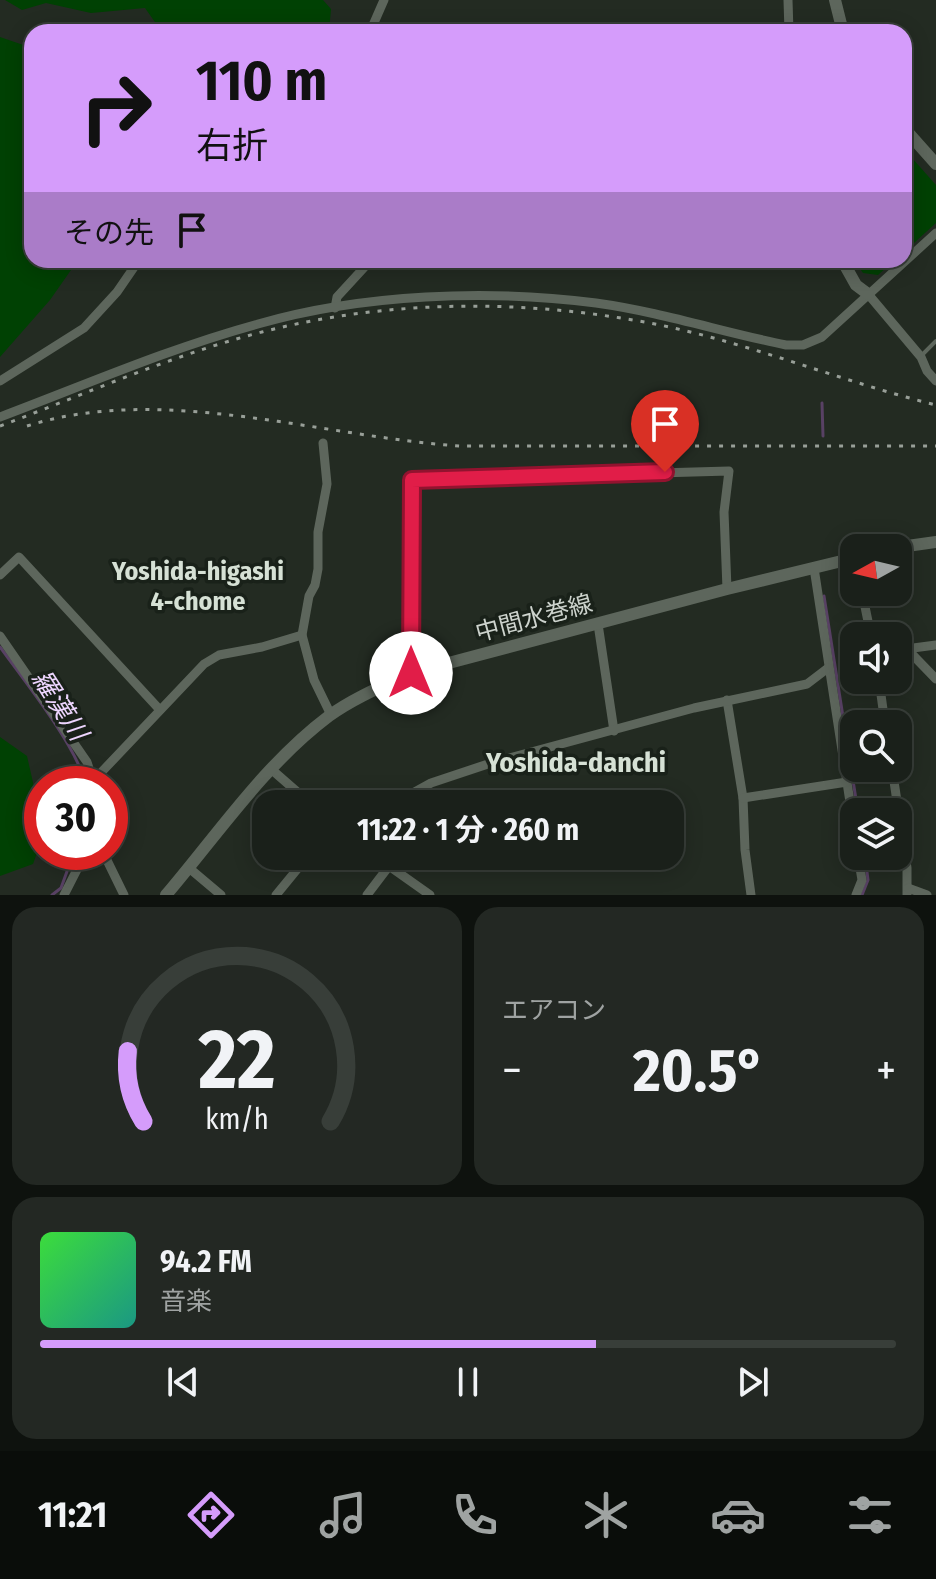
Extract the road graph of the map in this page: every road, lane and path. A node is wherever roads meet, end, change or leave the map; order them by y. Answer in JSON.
{"nodes":[{"id":1,"x":384,"y":0,"type":"edge"},
{"id":2,"x":788,"y":0,"type":"edge"},
{"id":3,"x":834,"y":0,"type":"edge"},
{"id":4,"x":374,"y":24,"type":"edge"},
{"id":5,"x":789,"y":24,"type":"edge"},
{"id":6,"x":834,"y":24,"type":"edge"},
{"id":7,"x":841,"y":24,"type":"edge"},
{"id":8,"x":912,"y":137,"type":"edge"},
{"id":9,"x":936,"y":164,"type":"edge"},
{"id":10,"x":936,"y":233,"type":"edge"},
{"id":11,"x":912,"y":255,"type":"edge"},
{"id":12,"x":134,"y":268,"type":"edge"},
{"id":13,"x":364,"y":268,"type":"edge"},
{"id":14,"x":846,"y":268,"type":"edge"},
{"id":15,"x":897,"y":268,"type":"edge"},
{"id":16,"x":868,"y":294,"type":"junction"},
{"id":17,"x":335,"y":308,"type":"junction"},
{"id":18,"x":936,"y":341,"type":"edge"},
{"id":19,"x":921,"y":357,"type":"junction"},
{"id":20,"x":0,"y":381,"type":"edge"},
{"id":21,"x":936,"y":381,"type":"edge"},
{"id":22,"x":0,"y":417,"type":"edge"},
{"id":23,"x":323,"y":443,"type":"dead end"},
{"id":24,"x":936,"y":542,"type":"edge"},
{"id":25,"x":912,"y":545,"type":"edge"},
{"id":26,"x":840,"y":562,"type":"edge"},
{"id":27,"x":814,"y":568,"type":"junction"},
{"id":28,"x":0,"y":575,"type":"edge"},
{"id":29,"x":727,"y":589,"type":"junction"},
{"id":30,"x":598,"y":624,"type":"junction"},
{"id":31,"x":302,"y":635,"type":"junction"},
{"id":32,"x":0,"y":636,"type":"edge"},
{"id":33,"x":936,"y":645,"type":"edge"},
{"id":34,"x":912,"y":648,"type":"edge"},
{"id":35,"x":912,"y":658,"type":"edge"},
{"id":36,"x":828,"y":668,"type":"junction"},
{"id":37,"x":411,"y":673,"type":"junction"},
{"id":38,"x":936,"y":679,"type":"edge"},
{"id":39,"x":727,"y":700,"type":"junction"},
{"id":40,"x":160,"y":710,"type":"junction"},
{"id":41,"x":331,"y":715,"type":"junction"},
{"id":42,"x":614,"y":731,"type":"junction"},
{"id":43,"x":840,"y":740,"type":"edge"},
{"id":44,"x":88,"y":766,"type":"edge"},
{"id":45,"x":109,"y":766,"type":"edge"},
{"id":46,"x":271,"y":769,"type":"junction"},
{"id":47,"x":847,"y":782,"type":"joint"},
{"id":48,"x":894,"y":782,"type":"edge"},
{"id":49,"x":295,"y":790,"type":"edge"},
{"id":50,"x":418,"y":790,"type":"edge"},
{"id":51,"x":743,"y":798,"type":"junction"},
{"id":52,"x":849,"y":798,"type":"edge"},
{"id":53,"x":189,"y":868,"type":"junction"},
{"id":54,"x":77,"y":870,"type":"edge"},
{"id":55,"x":112,"y":870,"type":"edge"},
{"id":56,"x":297,"y":870,"type":"edge"},
{"id":57,"x":386,"y":870,"type":"edge"},
{"id":58,"x":395,"y":870,"type":"edge"},
{"id":59,"x":860,"y":870,"type":"edge"},
{"id":60,"x":908,"y":891,"type":"edge"},
{"id":61,"x":64,"y":895,"type":"edge"},
{"id":62,"x":124,"y":895,"type":"edge"},
{"id":63,"x":166,"y":895,"type":"edge"},
{"id":64,"x":221,"y":895,"type":"edge"},
{"id":65,"x":276,"y":895,"type":"edge"},
{"id":66,"x":367,"y":895,"type":"edge"},
{"id":67,"x":430,"y":895,"type":"edge"},
{"id":68,"x":751,"y":895,"type":"edge"},
{"id":69,"x":856,"y":895,"type":"edge"},
{"id":70,"x":927,"y":895,"type":"edge"}],
"edges":[{"from":1,"to":4,"type":"street"},
{"from":2,"to":5,"type":"street"},
{"from":3,"to":6,"type":"main road"},
{"from":3,"to":7,"type":"main road"},
{"from":8,"to":9,"type":"main road"},
{"from":10,"to":11,"type":"street"},
{"from":12,"to":20,"type":"street"},
{"from":13,"to":17,"type":"street"},
{"from":14,"to":16,"type":"main road"},
{"from":15,"to":16,"type":"street"},
{"from":16,"to":17,"type":"street"},
{"from":16,"to":19,"type":"street"},
{"from":17,"to":22,"type":"street"},
{"from":18,"to":19,"type":"lane"},
{"from":19,"to":21,"type":"street"},
{"from":23,"to":31,"type":"street"},
{"from":24,"to":25,"type":"main road"},
{"from":26,"to":27,"type":"main road","name":"中間水巻線"},
{"from":27,"to":29,"type":"main road","name":"中間水巻線"},
{"from":27,"to":36,"type":"street"},
{"from":28,"to":40,"type":"street"},
{"from":29,"to":30,"type":"main road","name":"中間水巻線"},
{"from":29,"to":37,"type":"street"},
{"from":30,"to":37,"type":"main road","name":"中間水巻線"},
{"from":30,"to":42,"type":"street"},
{"from":31,"to":40,"type":"street"},
{"from":31,"to":41,"type":"street"},
{"from":32,"to":44,"type":"street"},
{"from":33,"to":34,"type":"street"},
{"from":35,"to":38,"type":"street"},
{"from":36,"to":39,"type":"street"},
{"from":36,"to":43,"type":"street"},
{"from":37,"to":41,"type":"main road","name":"中間水巻線"},
{"from":39,"to":42,"type":"street"},
{"from":39,"to":51,"type":"street"},
{"from":40,"to":45,"type":"street"},
{"from":41,"to":46,"type":"main road","name":"中間水巻線"},
{"from":42,"to":50,"type":"street"},
{"from":46,"to":49,"type":"street"},
{"from":46,"to":53,"type":"main road","name":"中間水巻線"},
{"from":47,"to":51,"type":"street"},
{"from":47,"to":52,"type":"street"},
{"from":48,"to":60,"type":"street"},
{"from":51,"to":68,"type":"street"},
{"from":53,"to":63,"type":"main road","name":"中間水巻線"},
{"from":53,"to":64,"type":"street"},
{"from":54,"to":61,"type":"street"},
{"from":55,"to":62,"type":"street"},
{"from":56,"to":65,"type":"street"},
{"from":57,"to":66,"type":"street"},
{"from":58,"to":67,"type":"street"},
{"from":59,"to":69,"type":"street"},
{"from":60,"to":70,"type":"street"}]}
